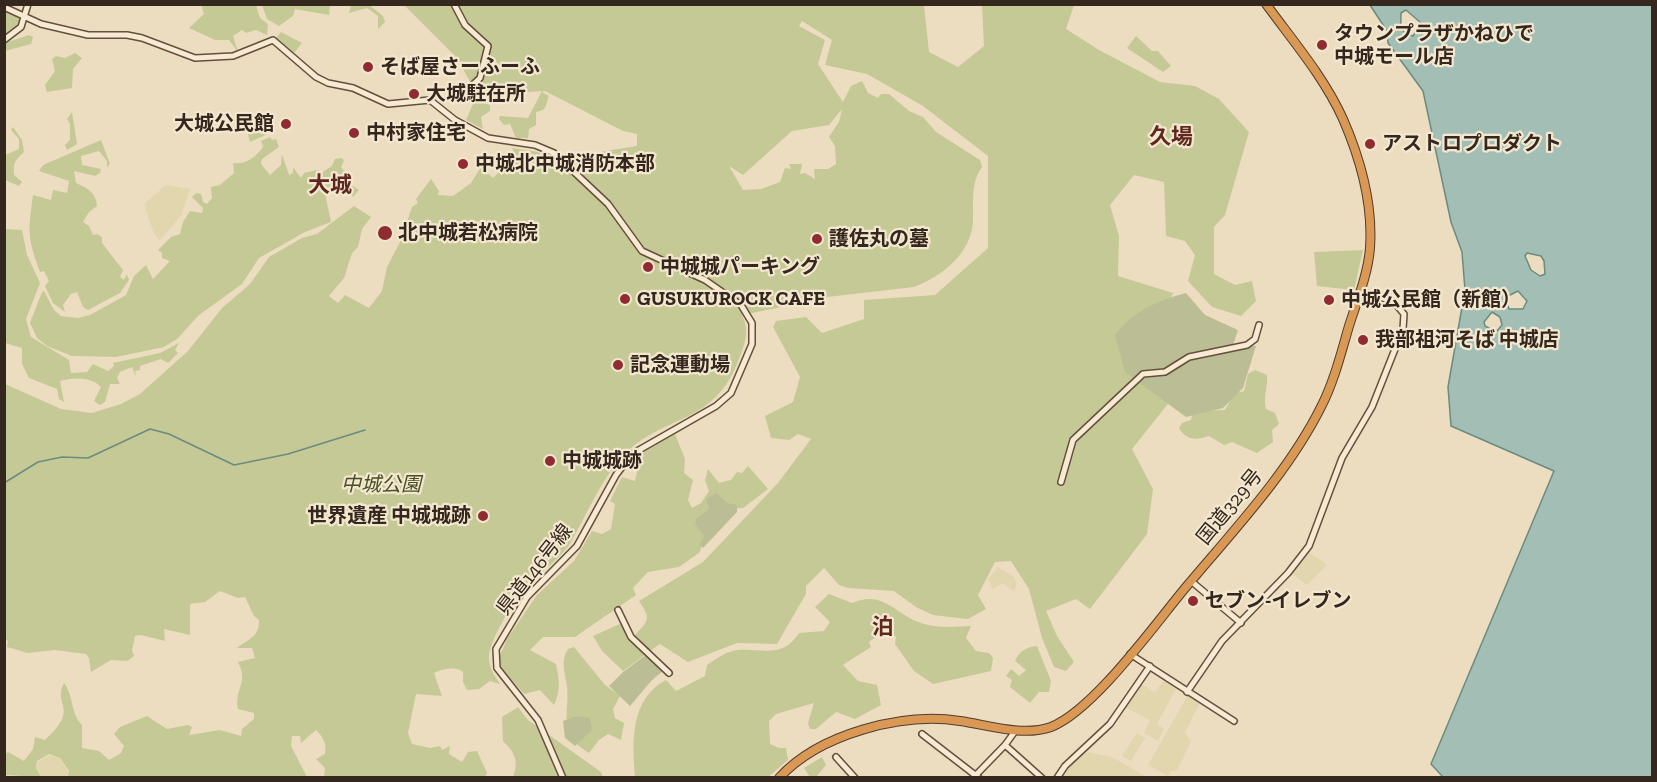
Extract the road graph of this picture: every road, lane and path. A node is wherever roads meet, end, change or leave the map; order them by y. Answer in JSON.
{"nodes":[{"id":1,"x":28,"y":4,"type":"edge"},
{"id":2,"x":454,"y":4,"type":"edge"},
{"id":3,"x":1266,"y":4,"type":"edge"},
{"id":4,"x":4,"y":7,"type":"edge"},
{"id":5,"x":25,"y":17,"type":"junction"},
{"id":6,"x":4,"y":40,"type":"edge"},
{"id":7,"x":463,"y":94,"type":"dead end"},
{"id":8,"x":1359,"y":291,"type":"junction"},
{"id":9,"x":1259,"y":325,"type":"dead end"},
{"id":10,"x":1061,"y":482,"type":"dead end"},
{"id":11,"x":1191,"y":581,"type":"junction"},
{"id":12,"x":618,"y":610,"type":"dead end"},
{"id":13,"x":1241,"y":623,"type":"junction"},
{"id":14,"x":1130,"y":654,"type":"junction"},
{"id":15,"x":1150,"y":666,"type":"junction"},
{"id":16,"x":669,"y":673,"type":"dead end"},
{"id":17,"x":1187,"y":692,"type":"junction"},
{"id":18,"x":1232,"y":720,"type":"dead end"},
{"id":19,"x":1016,"y":730,"type":"junction"},
{"id":20,"x":922,"y":734,"type":"dead end"},
{"id":21,"x":1005,"y":745,"type":"junction"},
{"id":22,"x":836,"y":757,"type":"dead end"},
{"id":23,"x":976,"y":776,"type":"edge"},
{"id":24,"x":563,"y":777,"type":"edge"},
{"id":25,"x":779,"y":777,"type":"edge"},
{"id":26,"x":855,"y":777,"type":"edge"},
{"id":27,"x":1042,"y":777,"type":"edge"},
{"id":28,"x":1057,"y":777,"type":"edge"}],
"edges":[{"from":1,"to":5,"type":"street"},
{"from":2,"to":7,"type":"street"},
{"from":3,"to":8,"type":"highway","name":"国道329号"},
{"from":4,"to":5,"type":"street","name":"県道146号線"},
{"from":5,"to":6,"type":"street"},
{"from":5,"to":24,"type":"street","name":"県道146号線"},
{"from":8,"to":11,"type":"highway","name":"国道329号"},
{"from":8,"to":13,"type":"street"},
{"from":9,"to":10,"type":"street"},
{"from":11,"to":13,"type":"street"},
{"from":11,"to":14,"type":"highway","name":"国道329号"},
{"from":12,"to":16,"type":"street"},
{"from":13,"to":17,"type":"street"},
{"from":14,"to":15,"type":"street"},
{"from":14,"to":19,"type":"highway","name":"国道329号"},
{"from":15,"to":17,"type":"street"},
{"from":15,"to":28,"type":"street"},
{"from":17,"to":18,"type":"street"},
{"from":19,"to":21,"type":"street"},
{"from":19,"to":25,"type":"highway","name":"国道329号"},
{"from":20,"to":23,"type":"street"},
{"from":21,"to":23,"type":"street"},
{"from":21,"to":27,"type":"street"},
{"from":22,"to":26,"type":"street"}]}
